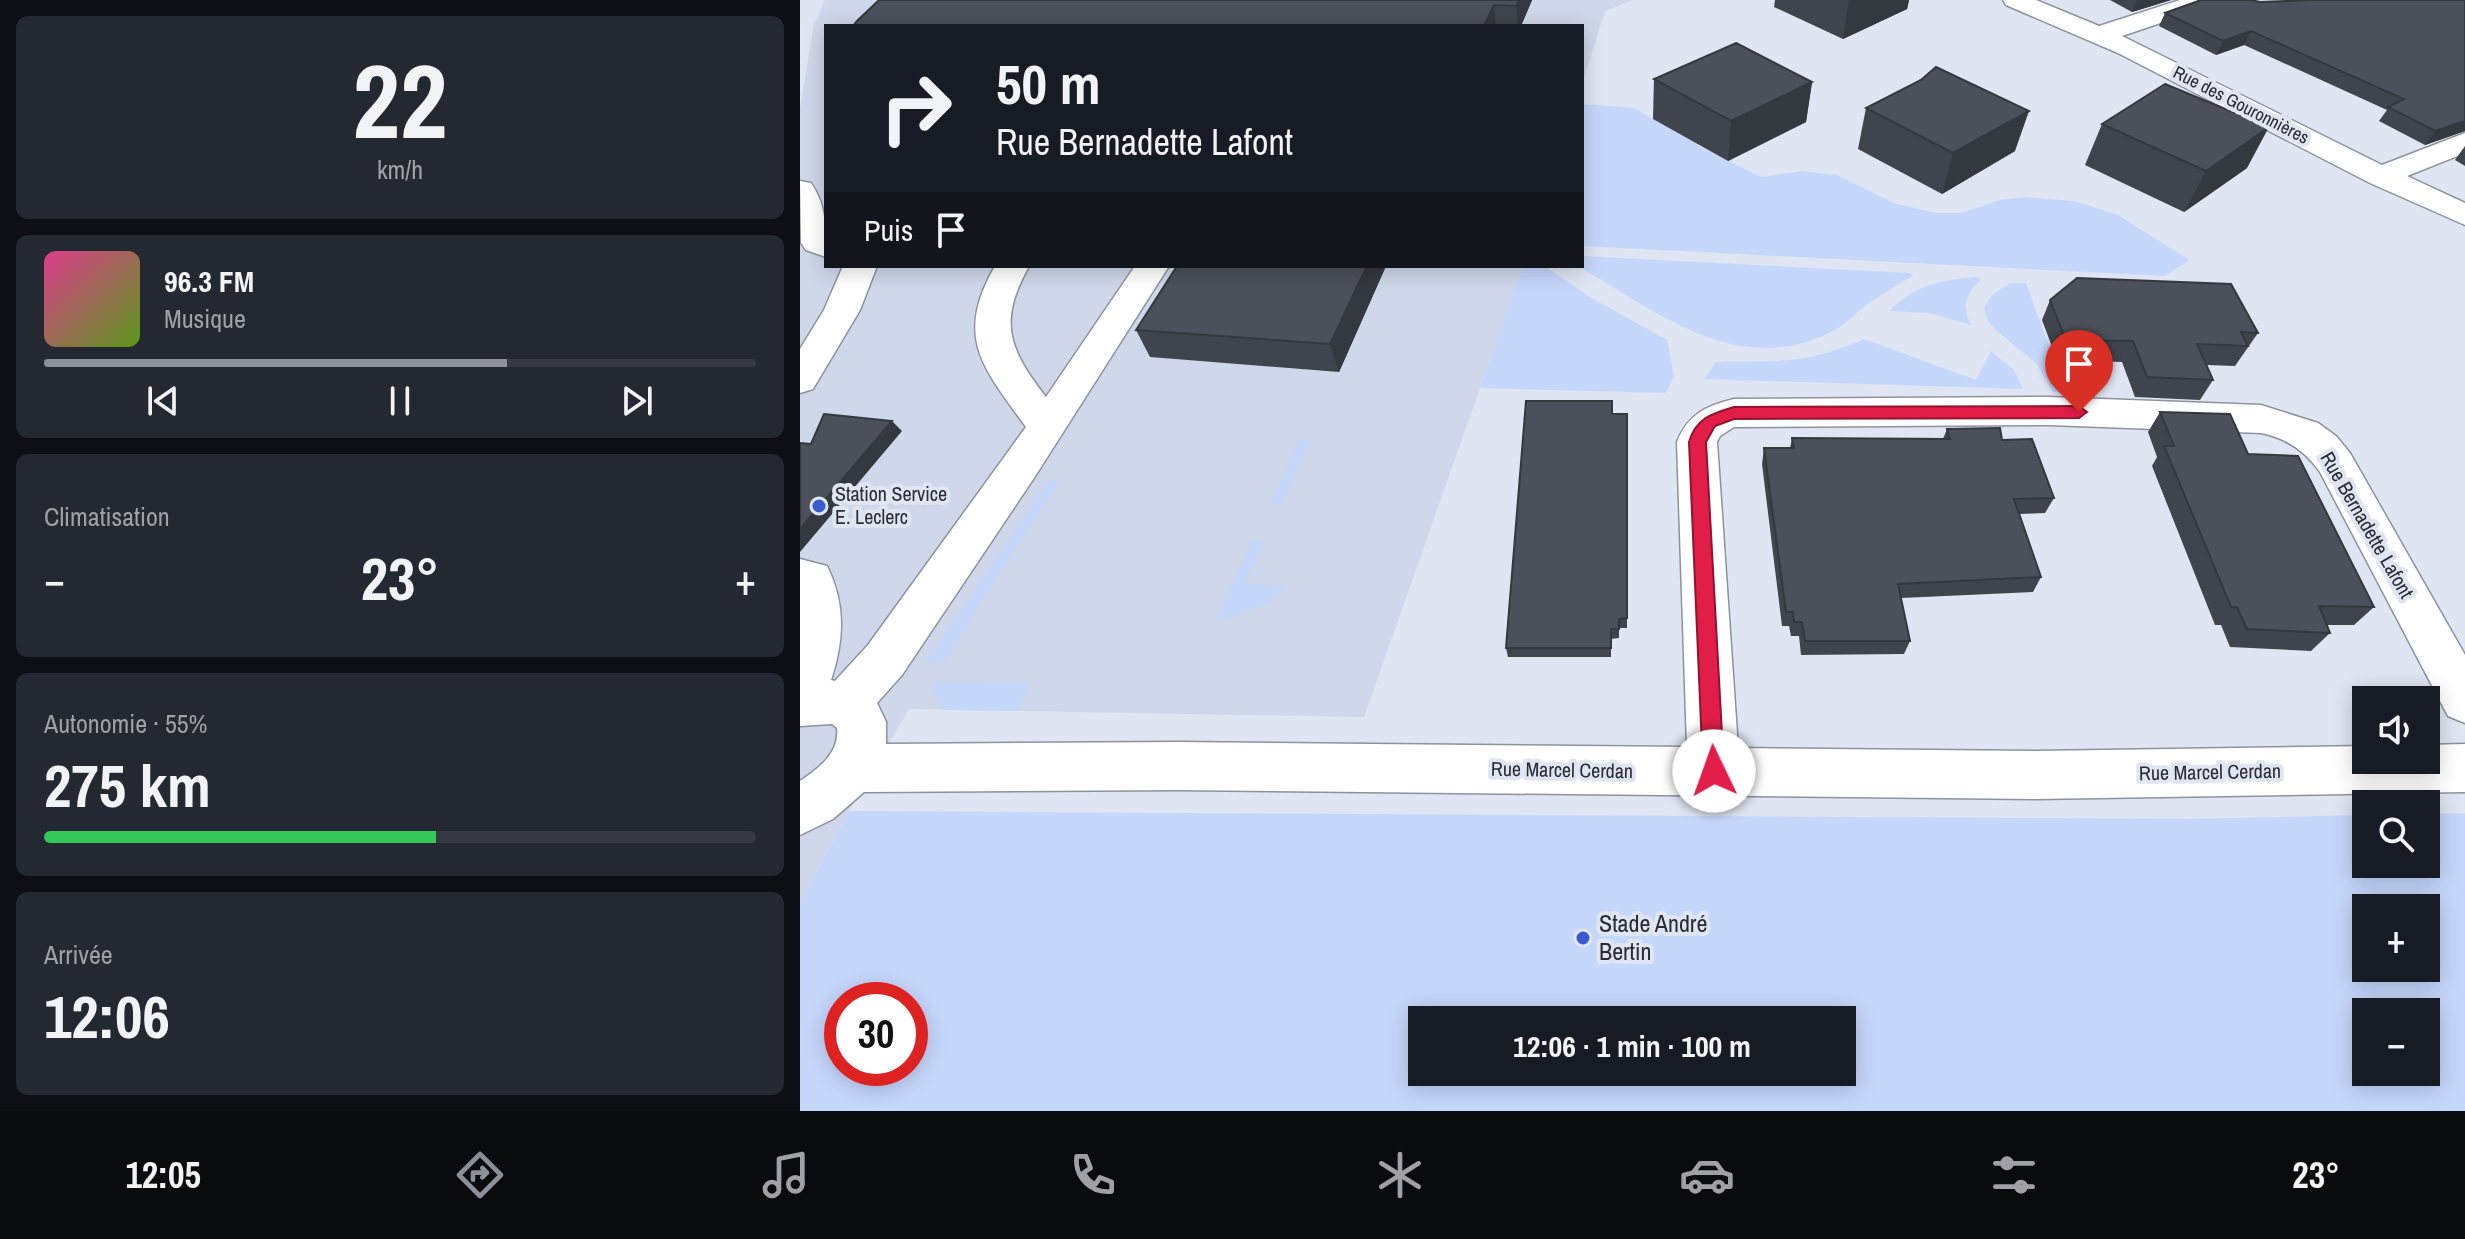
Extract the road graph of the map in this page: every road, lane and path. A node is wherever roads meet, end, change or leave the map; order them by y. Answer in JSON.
{"nodes":[{"id":1,"x":2015,"y":0,"type":"edge"},
{"id":2,"x":2205,"y":0,"type":"edge"},
{"id":3,"x":2225,"y":0,"type":"edge"},
{"id":4,"x":2233,"y":1,"type":"edge"},
{"id":5,"x":2098,"y":35,"type":"junction"},
{"id":6,"x":2465,"y":142,"type":"edge"},
{"id":7,"x":2381,"y":176,"type":"junction"},
{"id":8,"x":800,"y":190,"type":"edge"},
{"id":9,"x":2465,"y":215,"type":"edge"},
{"id":10,"x":815,"y":253,"type":"edge"},
{"id":11,"x":859,"y":268,"type":"edge"},
{"id":12,"x":1011,"y":268,"type":"edge"},
{"id":13,"x":1151,"y":268,"type":"edge"},
{"id":14,"x":800,"y":380,"type":"edge"},
{"id":15,"x":1047,"y":427,"type":"junction"},
{"id":16,"x":800,"y":577,"type":"edge"},
{"id":17,"x":2465,"y":701,"type":"edge"},
{"id":18,"x":815,"y":703,"type":"edge"},
{"id":19,"x":851,"y":768,"type":"junction"},
{"id":20,"x":2465,"y":768,"type":"edge"},
{"id":21,"x":1714,"y":771,"type":"junction"},
{"id":22,"x":800,"y":810,"type":"edge"}],
"edges":[{"from":1,"to":5,"type":"street","name":"Rue des Gouronnières"},
{"from":2,"to":5,"type":"street"},
{"from":3,"to":4,"type":"street"},
{"from":5,"to":7,"type":"street","name":"Rue des Gouronnières"},
{"from":6,"to":7,"type":"street"},
{"from":7,"to":9,"type":"street","name":"Rue des Gouronnières"},
{"from":8,"to":10,"type":"street"},
{"from":11,"to":14,"type":"street"},
{"from":12,"to":15,"type":"street"},
{"from":13,"to":15,"type":"street"},
{"from":15,"to":18,"type":"street"},
{"from":16,"to":18,"type":"street"},
{"from":17,"to":21,"type":"street","name":"Rue Bernadette Lafont"},
{"from":18,"to":19,"type":"street"},
{"from":19,"to":21,"type":"street","name":"Rue Marcel Cerdan"},
{"from":19,"to":22,"type":"street"},
{"from":20,"to":21,"type":"street","name":"Rue Marcel Cerdan"}]}
